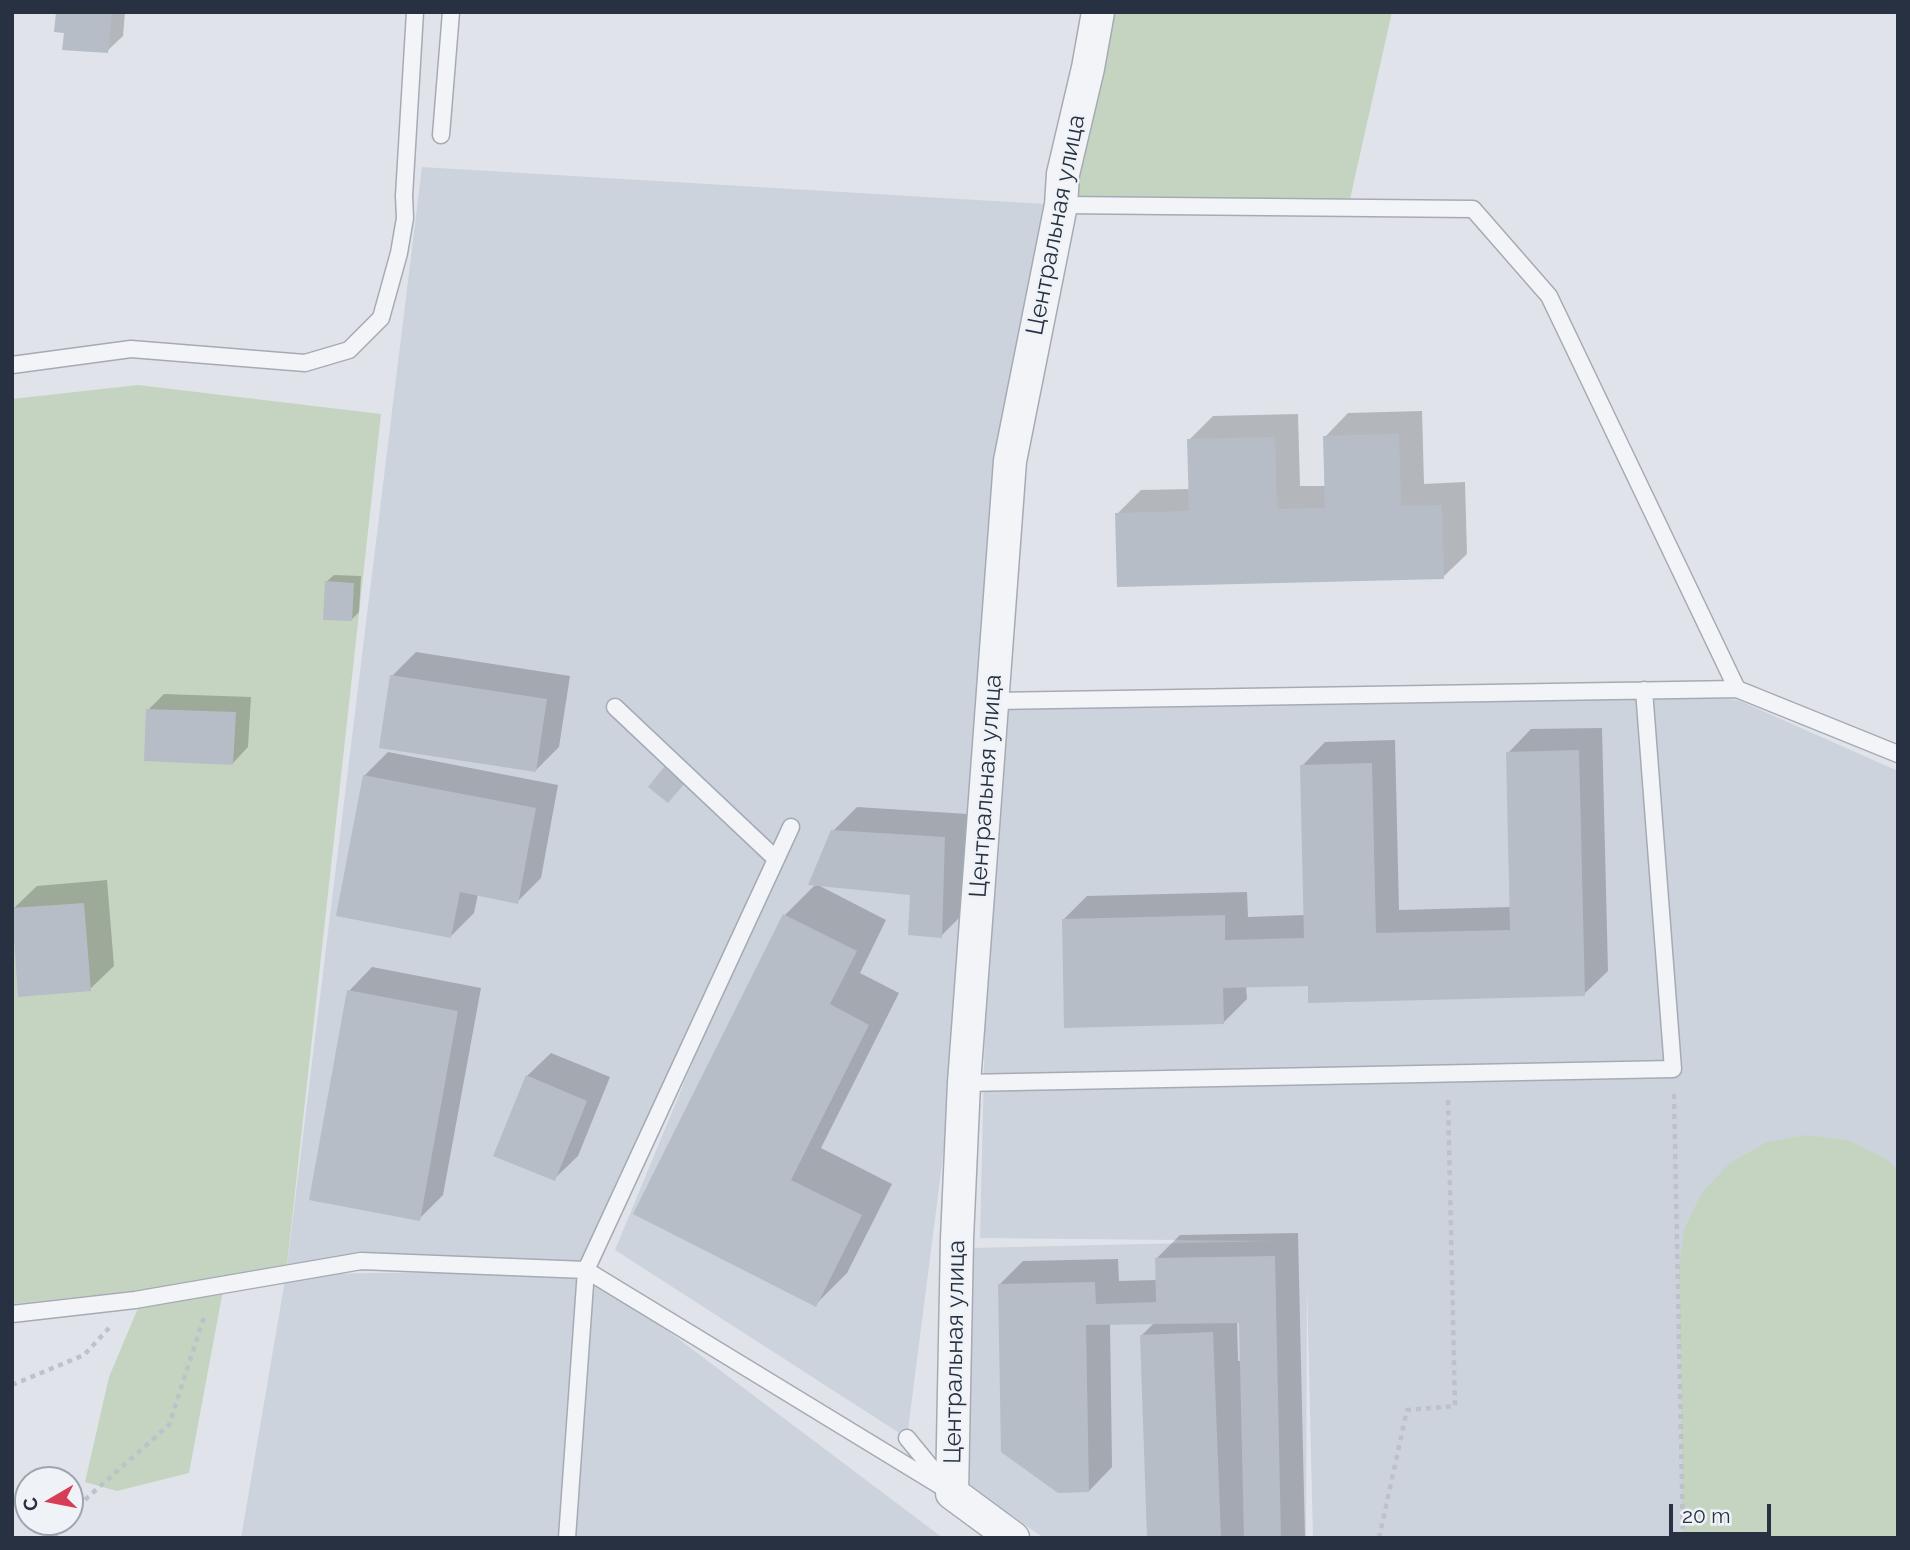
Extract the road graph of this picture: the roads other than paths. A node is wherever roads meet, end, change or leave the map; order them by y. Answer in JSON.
{"nodes":[{"id":1,"x":415,"y":12,"type":"edge"},
{"id":2,"x":451,"y":12,"type":"edge"},
{"id":3,"x":1098,"y":12,"type":"edge"},
{"id":4,"x":440,"y":135,"type":"dead end"},
{"id":5,"x":1061,"y":205,"type":"junction"},
{"id":6,"x":12,"y":365,"type":"edge"},
{"id":7,"x":1737,"y":688,"type":"junction"},
{"id":8,"x":1644,"y":690,"type":"junction"},
{"id":9,"x":993,"y":701,"type":"junction"},
{"id":10,"x":615,"y":707,"type":"dead end"},
{"id":11,"x":1898,"y":754,"type":"edge"},
{"id":12,"x":791,"y":827,"type":"dead end"},
{"id":13,"x":776,"y":859,"type":"junction"},
{"id":14,"x":964,"y":1083,"type":"junction"},
{"id":15,"x":586,"y":1270,"type":"junction"},
{"id":16,"x":12,"y":1314,"type":"edge"},
{"id":17,"x":906,"y":1438,"type":"dead end"},
{"id":18,"x":952,"y":1493,"type":"junction"},
{"id":19,"x":567,"y":1538,"type":"edge"},
{"id":20,"x":1013,"y":1538,"type":"edge"}],
"edges":[{"from":1,"to":6,"type":"lane"},
{"from":2,"to":4,"type":"lane"},
{"from":3,"to":5,"type":"street","name":"Центральная улица"},
{"from":5,"to":7,"type":"lane"},
{"from":5,"to":9,"type":"street","name":"Центральная улица"},
{"from":7,"to":8,"type":"lane"},
{"from":7,"to":11,"type":"lane"},
{"from":8,"to":9,"type":"lane"},
{"from":8,"to":14,"type":"lane"},
{"from":9,"to":14,"type":"street","name":"Центральная улица"},
{"from":10,"to":13,"type":"lane"},
{"from":12,"to":13,"type":"lane"},
{"from":13,"to":15,"type":"lane"},
{"from":14,"to":18,"type":"street","name":"Центральная улица"},
{"from":15,"to":16,"type":"lane"},
{"from":15,"to":18,"type":"lane"},
{"from":15,"to":19,"type":"lane"},
{"from":17,"to":18,"type":"lane"},
{"from":18,"to":20,"type":"street","name":"Центральная улица"}]}
